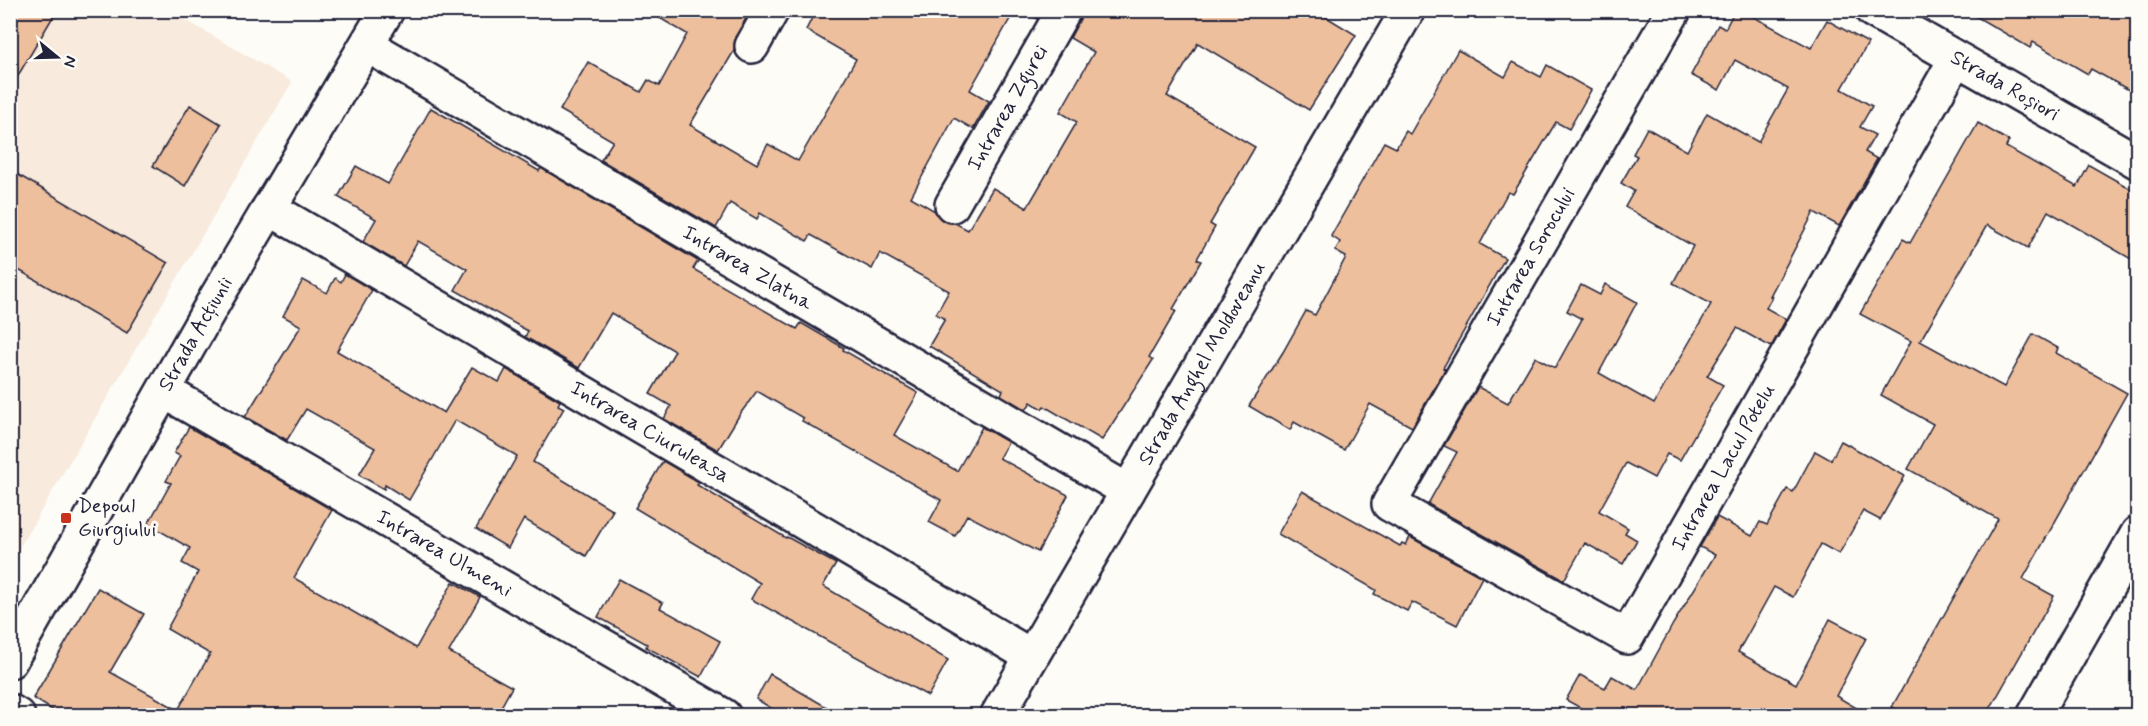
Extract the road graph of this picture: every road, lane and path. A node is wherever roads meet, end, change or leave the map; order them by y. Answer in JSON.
{"nodes":[{"id":1,"x":387,"y":10,"type":"edge"},
{"id":2,"x":772,"y":10,"type":"edge"},
{"id":3,"x":1064,"y":10,"type":"edge"},
{"id":4,"x":1408,"y":10,"type":"edge"},
{"id":5,"x":1674,"y":10,"type":"edge"},
{"id":6,"x":1872,"y":10,"type":"edge"},
{"id":7,"x":367,"y":45,"type":"junction"},
{"id":8,"x":752,"y":46,"type":"dead end"},
{"id":9,"x":1956,"y":59,"type":"junction"},
{"id":10,"x":2138,"y":162,"type":"edge"},
{"id":11,"x":952,"y":205,"type":"dead end"},
{"id":12,"x":269,"y":208,"type":"junction"},
{"id":13,"x":164,"y":391,"type":"junction"},
{"id":14,"x":1128,"y":492,"type":"junction"},
{"id":15,"x":1389,"y":504,"type":"joint"},
{"id":16,"x":2138,"y":533,"type":"edge"},
{"id":17,"x":1031,"y":656,"type":"junction"},
{"id":18,"x":10,"y":661,"type":"edge"},
{"id":19,"x":10,"y":711,"type":"edge"},
{"id":20,"x":18,"y":716,"type":"edge"},
{"id":21,"x":724,"y":716,"type":"edge"},
{"id":22,"x":997,"y":716,"type":"edge"},
{"id":23,"x":2034,"y":716,"type":"edge"}],
"edges":[{"from":1,"to":7,"type":"street","name":"Strada Acțiunii"},
{"from":2,"to":8,"type":"street"},
{"from":3,"to":11,"type":"street","name":"Intrarea Zgurei"},
{"from":4,"to":14,"type":"street","name":"Strada Anghel Moldoveanu"},
{"from":5,"to":15,"type":"street","name":"Intrarea Sorocului"},
{"from":6,"to":9,"type":"street","name":"Strada Roșiori"},
{"from":7,"to":12,"type":"street","name":"Strada Acțiunii"},
{"from":7,"to":14,"type":"street","name":"Intrarea Zlatna"},
{"from":9,"to":10,"type":"street","name":"Strada Roșiori"},
{"from":9,"to":15,"type":"street","name":"Intrarea Lacul Potelu"},
{"from":12,"to":13,"type":"street","name":"Strada Acțiunii"},
{"from":12,"to":17,"type":"street","name":"Intrarea Ciuruleasa"},
{"from":13,"to":18,"type":"street","name":"Strada Acțiunii"},
{"from":13,"to":21,"type":"street","name":"Intrarea Ulmeni"},
{"from":14,"to":17,"type":"street","name":"Strada Anghel Moldoveanu"},
{"from":16,"to":23,"type":"street"},
{"from":17,"to":22,"type":"street","name":"Strada Anghel Moldoveanu"},
{"from":19,"to":20,"type":"street"}]}
